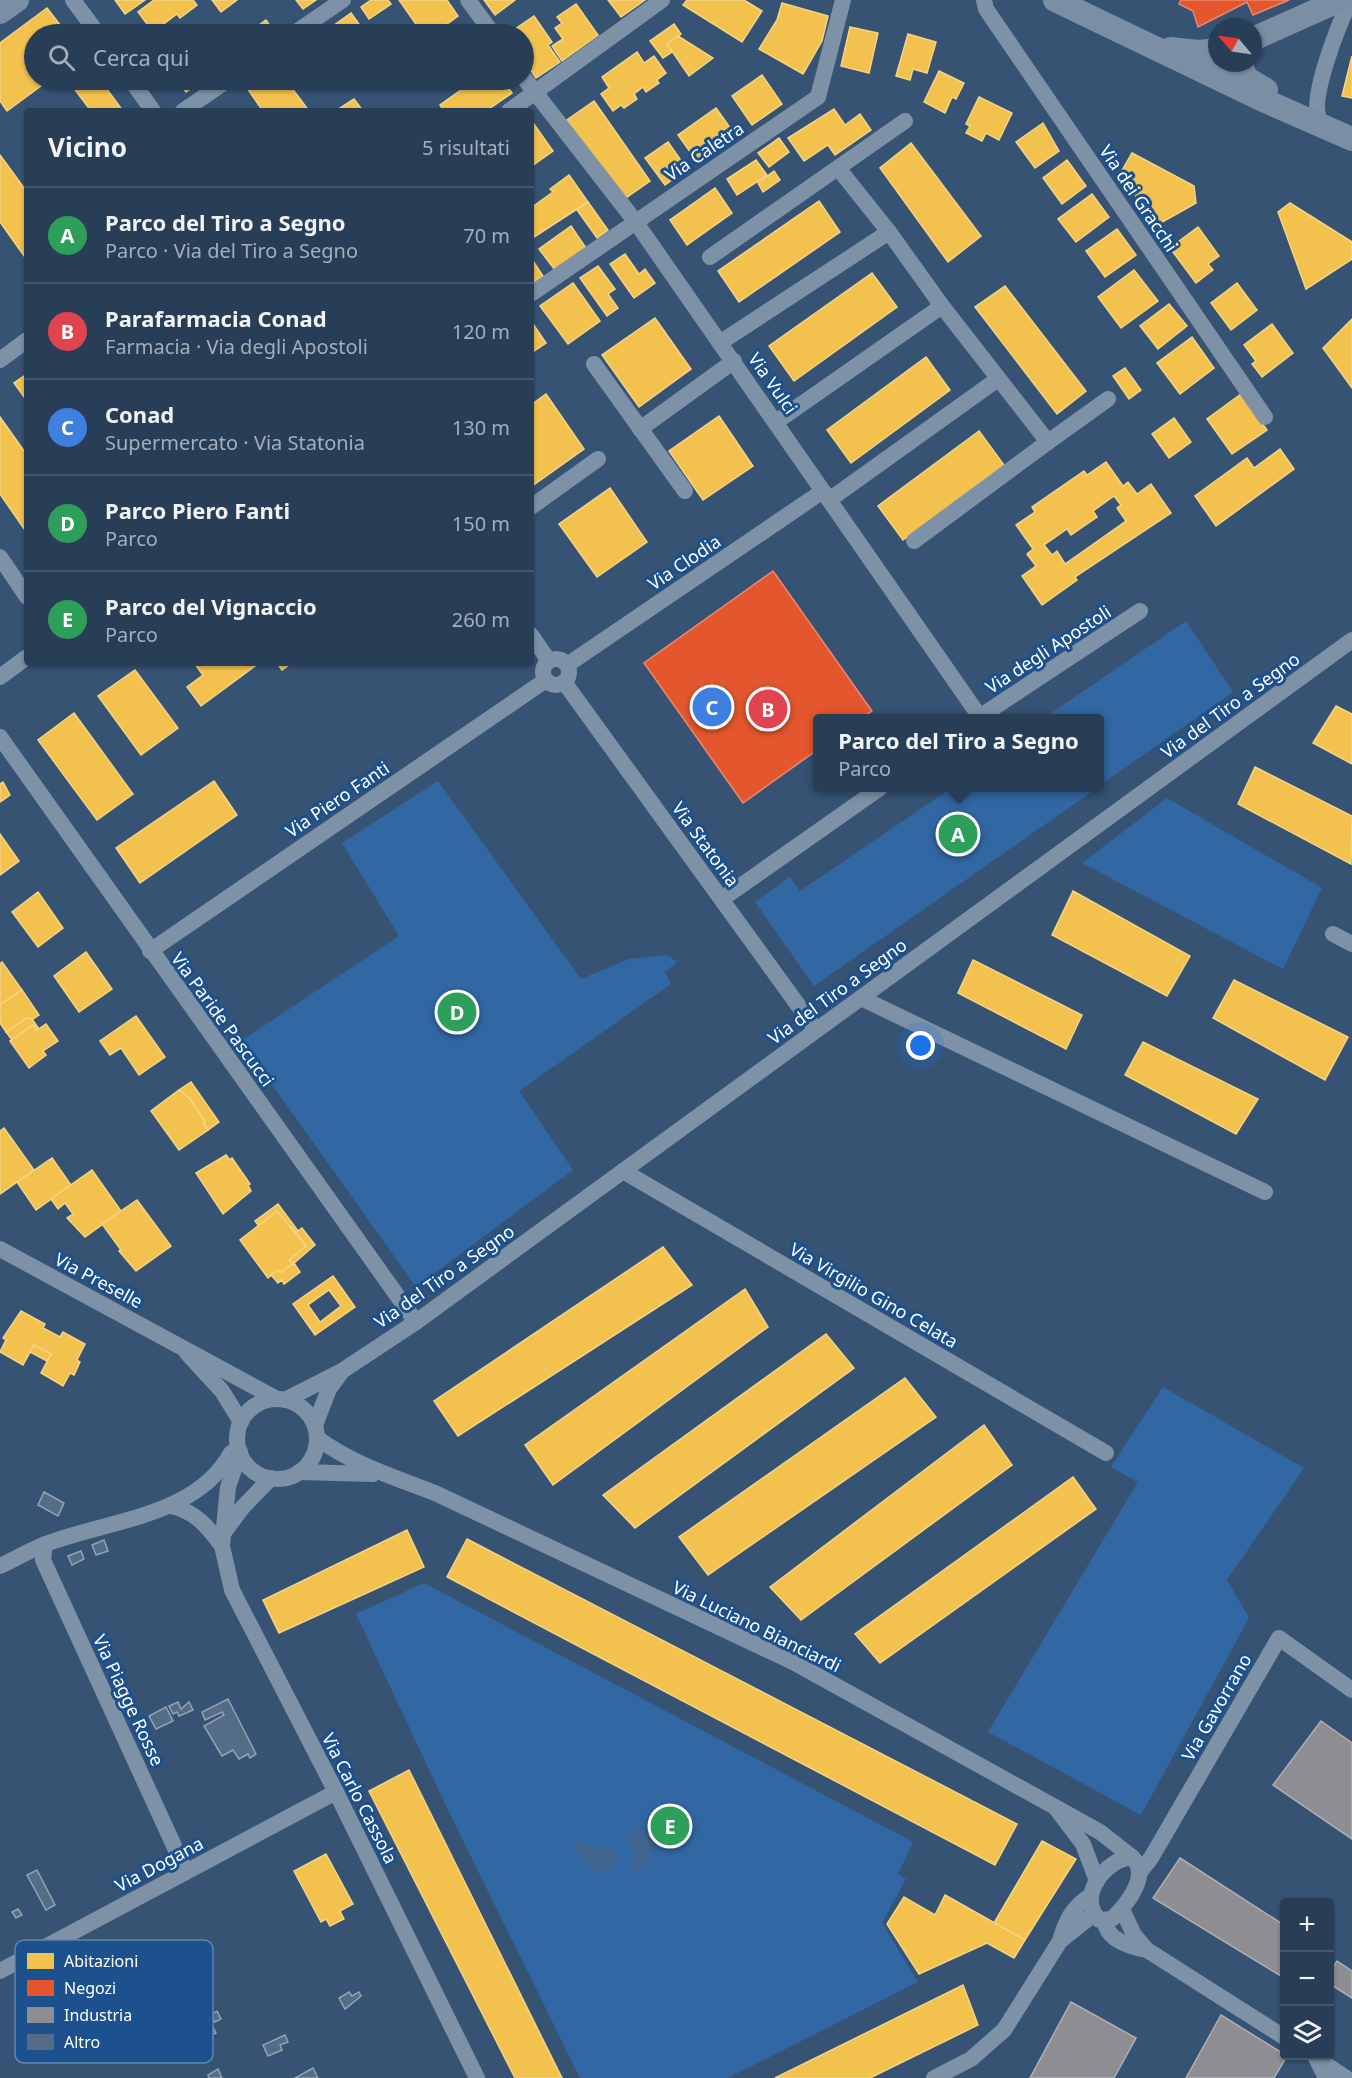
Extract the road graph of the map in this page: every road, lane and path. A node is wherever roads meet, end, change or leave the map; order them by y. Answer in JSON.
{"nodes":[{"id":1,"x":17,"y":0,"type":"edge"},
{"id":2,"x":73,"y":0,"type":"edge"},
{"id":3,"x":343,"y":0,"type":"edge"},
{"id":4,"x":468,"y":0,"type":"edge"},
{"id":5,"x":662,"y":0,"type":"edge"},
{"id":6,"x":843,"y":0,"type":"edge"},
{"id":7,"x":984,"y":0,"type":"edge"},
{"id":8,"x":1055,"y":0,"type":"edge"},
{"id":9,"x":1340,"y":0,"type":"edge"},
{"id":10,"x":1351,"y":0,"type":"edge"},
{"id":11,"x":0,"y":12,"type":"edge"},
{"id":12,"x":91,"y":24,"type":"edge"},
{"id":13,"x":308,"y":24,"type":"edge"},
{"id":14,"x":486,"y":24,"type":"edge"},
{"id":15,"x":1262,"y":35,"type":"edge"},
{"id":16,"x":1153,"y":47,"type":"junction"},
{"id":17,"x":1208,"y":51,"type":"edge"},
{"id":18,"x":1244,"y":72,"type":"edge"},
{"id":19,"x":138,"y":90,"type":"edge"},
{"id":20,"x":213,"y":90,"type":"edge"},
{"id":21,"x":532,"y":90,"type":"edge"},
{"id":22,"x":534,"y":93,"type":"junction"},
{"id":23,"x":151,"y":108,"type":"edge"},
{"id":24,"x":187,"y":108,"type":"edge"},
{"id":25,"x":513,"y":108,"type":"edge"},
{"id":26,"x":1318,"y":115,"type":"junction"},
{"id":27,"x":905,"y":121,"type":"dead end"},
{"id":28,"x":1352,"y":134,"type":"edge"},
{"id":29,"x":1352,"y":139,"type":"edge"},
{"id":30,"x":838,"y":168,"type":"junction"},
{"id":31,"x":635,"y":222,"type":"junction"},
{"id":32,"x":889,"y":232,"type":"junction"},
{"id":33,"x":710,"y":257,"type":"dead end"},
{"id":34,"x":534,"y":292,"type":"edge"},
{"id":35,"x":942,"y":306,"type":"junction"},
{"id":36,"x":24,"y":342,"type":"edge"},
{"id":37,"x":721,"y":342,"type":"junction"},
{"id":38,"x":0,"y":360,"type":"edge"},
{"id":39,"x":734,"y":361,"type":"junction"},
{"id":40,"x":594,"y":364,"type":"dead end"},
{"id":41,"x":998,"y":379,"type":"junction"},
{"id":42,"x":1108,"y":399,"type":"dead end"},
{"id":43,"x":1265,"y":417,"type":"dead end"},
{"id":44,"x":776,"y":422,"type":"junction"},
{"id":45,"x":640,"y":429,"type":"junction"},
{"id":46,"x":1048,"y":442,"type":"junction"},
{"id":47,"x":597,"y":459,"type":"dead end"},
{"id":48,"x":685,"y":491,"type":"dead end"},
{"id":49,"x":826,"y":495,"type":"junction"},
{"id":50,"x":534,"y":505,"type":"edge"},
{"id":51,"x":914,"y":541,"type":"dead end"},
{"id":52,"x":0,"y":557,"type":"edge"},
{"id":53,"x":24,"y":593,"type":"edge"},
{"id":54,"x":1140,"y":611,"type":"dead end"},
{"id":55,"x":534,"y":640,"type":"edge"},
{"id":56,"x":1350,"y":644,"type":"edge"},
{"id":57,"x":24,"y":659,"type":"edge"},
{"id":58,"x":549,"y":661,"type":"junction"},
{"id":59,"x":565,"y":673,"type":"junction"},
{"id":60,"x":0,"y":677,"type":"edge"},
{"id":61,"x":546,"y":680,"type":"junction"},
{"id":62,"x":976,"y":714,"type":"edge"},
{"id":63,"x":985,"y":714,"type":"edge"},
{"id":64,"x":0,"y":737,"type":"edge"},
{"id":65,"x":874,"y":792,"type":"edge"},
{"id":66,"x":722,"y":899,"type":"junction"},
{"id":67,"x":1333,"y":934,"type":"dead end"},
{"id":68,"x":1352,"y":944,"type":"edge"},
{"id":69,"x":150,"y":951,"type":"junction"},
{"id":70,"x":861,"y":998,"type":"junction"},
{"id":71,"x":816,"y":1030,"type":"junction"},
{"id":72,"x":623,"y":1171,"type":"junction"},
{"id":73,"x":1265,"y":1192,"type":"dead end"},
{"id":74,"x":0,"y":1249,"type":"edge"},
{"id":75,"x":416,"y":1322,"type":"junction"},
{"id":76,"x":180,"y":1345,"type":"junction"},
{"id":77,"x":342,"y":1371,"type":"junction"},
{"id":78,"x":281,"y":1399,"type":"junction"},
{"id":79,"x":240,"y":1422,"type":"junction"},
{"id":80,"x":316,"y":1432,"type":"junction"},
{"id":81,"x":238,"y":1447,"type":"junction"},
{"id":82,"x":1106,"y":1453,"type":"dead end"},
{"id":83,"x":299,"y":1472,"type":"junction"},
{"id":84,"x":383,"y":1475,"type":"junction"},
{"id":85,"x":271,"y":1478,"type":"junction"},
{"id":86,"x":171,"y":1506,"type":"junction"},
{"id":87,"x":224,"y":1539,"type":"junction"},
{"id":88,"x":45,"y":1544,"type":"junction"},
{"id":89,"x":0,"y":1566,"type":"edge"},
{"id":90,"x":1352,"y":1690,"type":"edge"},
{"id":91,"x":336,"y":1792,"type":"junction"},
{"id":92,"x":1055,"y":1807,"type":"junction"},
{"id":93,"x":1132,"y":1857,"type":"junction"},
{"id":94,"x":186,"y":1872,"type":"junction"},
{"id":95,"x":1140,"y":1872,"type":"junction"},
{"id":96,"x":1097,"y":1881,"type":"junction"},
{"id":97,"x":1090,"y":1896,"type":"junction"},
{"id":98,"x":1122,"y":1909,"type":"junction"},
{"id":99,"x":1100,"y":1918,"type":"junction"},
{"id":100,"x":58,"y":1940,"type":"edge"},
{"id":101,"x":1060,"y":1941,"type":"junction"},
{"id":102,"x":1148,"y":1950,"type":"junction"},
{"id":103,"x":15,"y":1963,"type":"edge"},
{"id":104,"x":0,"y":1971,"type":"edge"},
{"id":105,"x":1280,"y":2034,"type":"edge"},
{"id":106,"x":1320,"y":2068,"type":"edge"},
{"id":107,"x":477,"y":2078,"type":"edge"},
{"id":108,"x":934,"y":2078,"type":"edge"},
{"id":109,"x":1346,"y":2078,"type":"edge"}],
"edges":[{"from":1,"to":11,"type":"main road"},
{"from":2,"to":12,"type":"street"},
{"from":3,"to":13,"type":"street"},
{"from":4,"to":14,"type":"street"},
{"from":5,"to":22,"type":"street"},
{"from":6,"to":31,"type":"street","name":"Via Caletra"},
{"from":7,"to":43,"type":"street","name":"Via dei Gracchi"},
{"from":8,"to":16,"type":"main road"},
{"from":9,"to":15,"type":"main road"},
{"from":10,"to":26,"type":"street"},
{"from":16,"to":17,"type":"main road"},
{"from":16,"to":29,"type":"main road"},
{"from":18,"to":26,"type":"main road"},
{"from":19,"to":23,"type":"street"},
{"from":20,"to":24,"type":"street"},
{"from":21,"to":22,"type":"street","name":"Via Vulci"},
{"from":22,"to":25,"type":"street"},
{"from":22,"to":31,"type":"street","name":"Via Vulci"},
{"from":26,"to":28,"type":"main road"},
{"from":27,"to":30,"type":"street"},
{"from":30,"to":32,"type":"street"},
{"from":30,"to":33,"type":"street"},
{"from":31,"to":34,"type":"street","name":"Via Caletra"},
{"from":31,"to":37,"type":"street","name":"Via Vulci"},
{"from":32,"to":35,"type":"street"},
{"from":32,"to":37,"type":"street"},
{"from":35,"to":41,"type":"street"},
{"from":35,"to":44,"type":"street"},
{"from":36,"to":38,"type":"street"},
{"from":37,"to":39,"type":"street","name":"Via Vulci"},
{"from":39,"to":44,"type":"street","name":"Via Vulci"},
{"from":39,"to":45,"type":"street"},
{"from":40,"to":45,"type":"street"},
{"from":41,"to":46,"type":"street"},
{"from":41,"to":49,"type":"street","name":"Via Clodia"},
{"from":42,"to":46,"type":"street"},
{"from":44,"to":49,"type":"street","name":"Via Vulci"},
{"from":45,"to":48,"type":"street"},
{"from":46,"to":51,"type":"street"},
{"from":47,"to":50,"type":"street"},
{"from":49,"to":59,"type":"street","name":"Via Clodia"},
{"from":49,"to":62,"type":"street","name":"Via Vulci"},
{"from":52,"to":53,"type":"street"},
{"from":54,"to":63,"type":"street","name":"Via degli Apostoli"},
{"from":55,"to":58,"type":"street"},
{"from":56,"to":70,"type":"street","name":"Via del Tiro a Segno"},
{"from":57,"to":60,"type":"street"},
{"from":58,"to":59,"type":"street"},
{"from":58,"to":61,"type":"street"},
{"from":59,"to":61,"type":"street"},
{"from":59,"to":66,"type":"street","name":"Via Statonia"},
{"from":61,"to":69,"type":"street","name":"Via Piero Fanti"},
{"from":64,"to":69,"type":"street","name":"Via Paride Pascucci"},
{"from":65,"to":66,"type":"street"},
{"from":66,"to":71,"type":"street","name":"Via Statonia"},
{"from":67,"to":68,"type":"street"},
{"from":69,"to":75,"type":"street","name":"Via Paride Pascucci"},
{"from":70,"to":71,"type":"street","name":"Via del Tiro a Segno"},
{"from":70,"to":73,"type":"street"},
{"from":71,"to":72,"type":"street","name":"Via del Tiro a Segno"},
{"from":72,"to":75,"type":"street","name":"Via del Tiro a Segno"},
{"from":72,"to":82,"type":"street","name":"Via Virgilio Gino Celata"},
{"from":74,"to":76,"type":"street","name":"Via Preselle"},
{"from":75,"to":77,"type":"street","name":"Via del Tiro a Segno"},
{"from":76,"to":78,"type":"street","name":"Via Preselle"},
{"from":76,"to":79,"type":"street","name":"Via Preselle"},
{"from":77,"to":78,"type":"street","name":"Via del Tiro a Segno"},
{"from":77,"to":80,"type":"street","name":"Via del Tiro a Segno"},
{"from":78,"to":79,"type":"street"},
{"from":78,"to":80,"type":"street"},
{"from":79,"to":81,"type":"street"},
{"from":80,"to":83,"type":"street"},
{"from":80,"to":84,"type":"street"},
{"from":81,"to":85,"type":"street"},
{"from":81,"to":86,"type":"street"},
{"from":81,"to":87,"type":"street","name":"Via Carlo Cassola"},
{"from":83,"to":84,"type":"street"},
{"from":83,"to":85,"type":"street"},
{"from":84,"to":92,"type":"street","name":"Via Luciano Bianciardi"},
{"from":85,"to":87,"type":"street"},
{"from":86,"to":87,"type":"street"},
{"from":86,"to":88,"type":"street"},
{"from":87,"to":91,"type":"street","name":"Via Carlo Cassola"},
{"from":88,"to":89,"type":"street"},
{"from":88,"to":94,"type":"street","name":"Via Piagge Rosse"},
{"from":90,"to":95,"type":"street","name":"Via Gavorrano"},
{"from":91,"to":94,"type":"street","name":"Via Dogana"},
{"from":91,"to":107,"type":"street","name":"Via Carlo Cassola"},
{"from":92,"to":93,"type":"street","name":"Via Luciano Bianciardi"},
{"from":92,"to":96,"type":"street","name":"Via Luciano Bianciardi"},
{"from":93,"to":95,"type":"street"},
{"from":93,"to":96,"type":"street"},
{"from":94,"to":100,"type":"street","name":"Via Dogana"},
{"from":95,"to":98,"type":"street"},
{"from":96,"to":97,"type":"street"},
{"from":97,"to":99,"type":"street"},
{"from":97,"to":101,"type":"street"},
{"from":98,"to":99,"type":"street"},
{"from":98,"to":102,"type":"street"},
{"from":99,"to":101,"type":"street"},
{"from":99,"to":102,"type":"street"},
{"from":101,"to":108,"type":"street"},
{"from":102,"to":105,"type":"street"},
{"from":103,"to":104,"type":"street","name":"Via Dogana"},
{"from":106,"to":109,"type":"street"}]}
